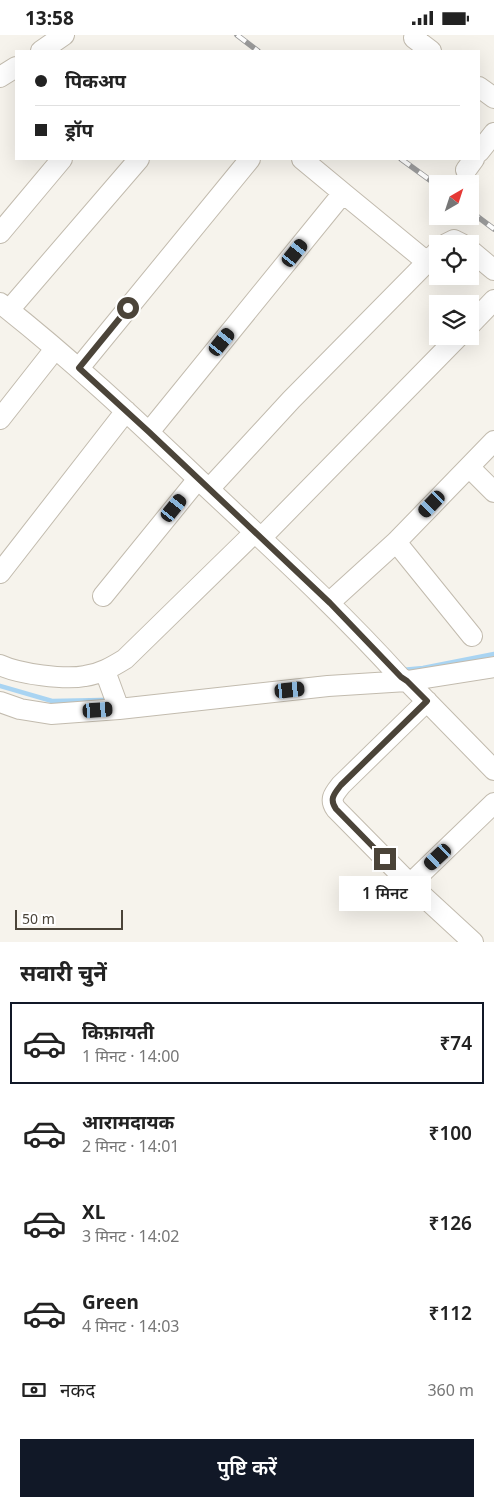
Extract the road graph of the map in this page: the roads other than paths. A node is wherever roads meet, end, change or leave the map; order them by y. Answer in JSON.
{"nodes":[{"id":1,"x":64,"y":35,"type":"edge"},
{"id":2,"x":412,"y":42,"type":"edge"},
{"id":3,"x":42,"y":50,"type":"edge"},
{"id":4,"x":430,"y":50,"type":"edge"},
{"id":5,"x":15,"y":68,"type":"edge"},
{"id":6,"x":0,"y":77,"type":"edge"},
{"id":7,"x":480,"y":88,"type":"edge"},
{"id":8,"x":494,"y":98,"type":"edge"},
{"id":9,"x":494,"y":133,"type":"edge"},
{"id":10,"x":480,"y":152,"type":"edge"},
{"id":11,"x":61,"y":160,"type":"edge"},
{"id":12,"x":138,"y":160,"type":"edge"},
{"id":13,"x":249,"y":160,"type":"edge"},
{"id":14,"x":303,"y":160,"type":"edge"},
{"id":15,"x":343,"y":193,"type":"junction"},
{"id":16,"x":0,"y":233,"type":"edge"},
{"id":17,"x":429,"y":254,"type":"edge"},
{"id":18,"x":479,"y":258,"type":"edge"},
{"id":19,"x":429,"y":259,"type":"edge"},
{"id":20,"x":494,"y":270,"type":"edge"},
{"id":21,"x":494,"y":300,"type":"edge"},
{"id":22,"x":5,"y":307,"type":"edge"},
{"id":23,"x":479,"y":316,"type":"edge"},
{"id":24,"x":450,"y":345,"type":"edge"},
{"id":25,"x":55,"y":349,"type":"junction"},
{"id":26,"x":79,"y":368,"type":"junction"},
{"id":27,"x":126,"y":411,"type":"junction"},
{"id":28,"x":0,"y":419,"type":"edge"},
{"id":29,"x":149,"y":432,"type":"junction"},
{"id":30,"x":494,"y":441,"type":"edge"},
{"id":31,"x":469,"y":467,"type":"junction"},
{"id":32,"x":203,"y":484,"type":"junction"},
{"id":33,"x":494,"y":492,"type":"edge"},
{"id":34,"x":258,"y":535,"type":"junction"},
{"id":35,"x":396,"y":542,"type":"junction"},
{"id":36,"x":0,"y":573,"type":"edge"},
{"id":37,"x":103,"y":596,"type":"dead end"},
{"id":38,"x":330,"y":603,"type":"junction"},
{"id":39,"x":472,"y":636,"type":"dead end"},
{"id":40,"x":0,"y":665,"type":"edge"},
{"id":41,"x":494,"y":667,"type":"edge"},
{"id":42,"x":105,"y":671,"type":"junction"},
{"id":43,"x":404,"y":679,"type":"junction"},
{"id":44,"x":427,"y":701,"type":"junction"},
{"id":45,"x":0,"y":702,"type":"edge"},
{"id":46,"x":117,"y":704,"type":"junction"},
{"id":47,"x":494,"y":770,"type":"edge"},
{"id":48,"x":494,"y":803,"type":"edge"},
{"id":49,"x":410,"y":883,"type":"junction"},
{"id":50,"x":473,"y":942,"type":"edge"}],
"edges":[{"from":1,"to":3,"type":"street"},
{"from":2,"to":4,"type":"street"},
{"from":5,"to":6,"type":"street"},
{"from":7,"to":8,"type":"street"},
{"from":9,"to":10,"type":"street"},
{"from":11,"to":16,"type":"street"},
{"from":12,"to":22,"type":"street"},
{"from":13,"to":26,"type":"street"},
{"from":14,"to":15,"type":"street"},
{"from":15,"to":17,"type":"street"},
{"from":15,"to":29,"type":"street"},
{"from":18,"to":20,"type":"street"},
{"from":19,"to":32,"type":"street"},
{"from":21,"to":23,"type":"street"},
{"from":22,"to":25,"type":"street"},
{"from":24,"to":34,"type":"street"},
{"from":25,"to":26,"type":"street"},
{"from":25,"to":28,"type":"street"},
{"from":26,"to":27,"type":"street"},
{"from":27,"to":29,"type":"street"},
{"from":27,"to":36,"type":"street"},
{"from":29,"to":32,"type":"street"},
{"from":30,"to":31,"type":"street"},
{"from":31,"to":33,"type":"street"},
{"from":31,"to":35,"type":"street"},
{"from":32,"to":34,"type":"street"},
{"from":32,"to":37,"type":"street"},
{"from":34,"to":38,"type":"street"},
{"from":34,"to":42,"type":"street"},
{"from":35,"to":38,"type":"street"},
{"from":35,"to":39,"type":"street"},
{"from":38,"to":43,"type":"street"},
{"from":40,"to":42,"type":"street"},
{"from":41,"to":43,"type":"street"},
{"from":42,"to":46,"type":"street"},
{"from":43,"to":44,"type":"street"},
{"from":43,"to":46,"type":"street"},
{"from":44,"to":47,"type":"street"},
{"from":44,"to":49,"type":"street"},
{"from":45,"to":46,"type":"street"},
{"from":48,"to":49,"type":"street"},
{"from":49,"to":50,"type":"street"}]}
